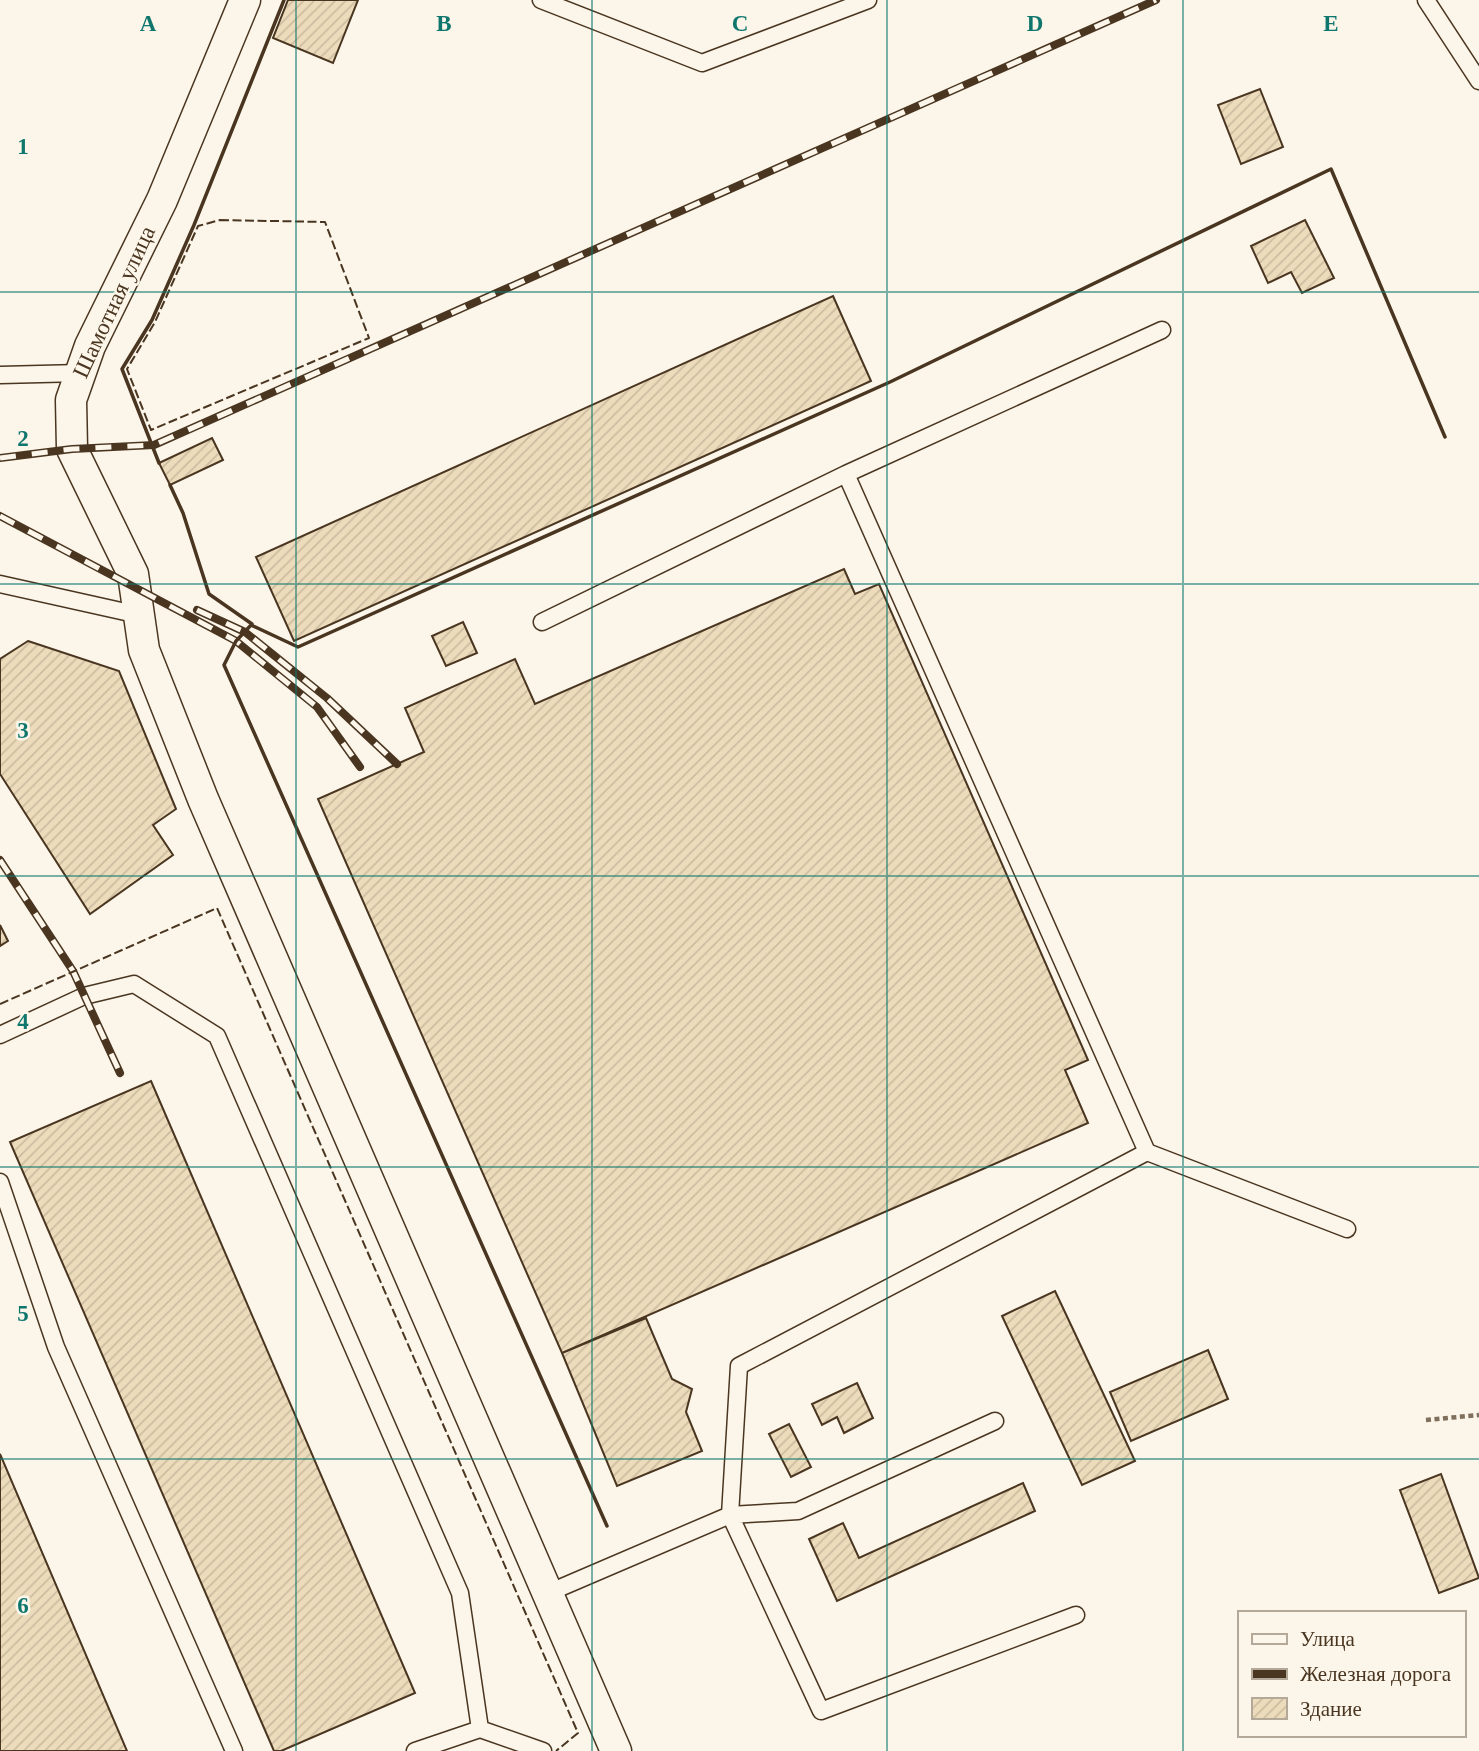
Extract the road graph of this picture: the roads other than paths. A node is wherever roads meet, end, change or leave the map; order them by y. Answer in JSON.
{"nodes":[{"id":1,"x":245,"y":0,"type":"edge"},
{"id":2,"x":541,"y":0,"type":"edge"},
{"id":3,"x":868,"y":0,"type":"edge"},
{"id":4,"x":1426,"y":0,"type":"edge"},
{"id":5,"x":1479,"y":81,"type":"edge"},
{"id":6,"x":1162,"y":330,"type":"dead end"},
{"id":7,"x":81,"y":373,"type":"junction"},
{"id":8,"x":0,"y":375,"type":"edge"},
{"id":9,"x":846,"y":474,"type":"junction"},
{"id":10,"x":0,"y":584,"type":"edge"},
{"id":11,"x":139,"y":615,"type":"junction"},
{"id":12,"x":542,"y":622,"type":"dead end"},
{"id":13,"x":0,"y":1035,"type":"edge"},
{"id":14,"x":1147,"y":1152,"type":"junction"},
{"id":15,"x":0,"y":1182,"type":"edge"},
{"id":16,"x":1347,"y":1229,"type":"dead end"},
{"id":17,"x":995,"y":1421,"type":"dead end"},
{"id":18,"x":730,"y":1515,"type":"junction"},
{"id":19,"x":548,"y":1593,"type":"junction"},
{"id":20,"x":1076,"y":1615,"type":"dead end"},
{"id":21,"x":480,"y":1729,"type":"junction"},
{"id":22,"x":234,"y":1751,"type":"edge"},
{"id":23,"x":415,"y":1751,"type":"edge"},
{"id":24,"x":543,"y":1751,"type":"edge"},
{"id":25,"x":616,"y":1751,"type":"edge"}],
"edges":[{"from":1,"to":7,"type":"street","name":"Шамотная улица"},
{"from":2,"to":3,"type":"lane"},
{"from":4,"to":5,"type":"lane"},
{"from":6,"to":9,"type":"lane"},
{"from":7,"to":8,"type":"lane"},
{"from":7,"to":11,"type":"street","name":"Шамотная улица"},
{"from":9,"to":12,"type":"lane"},
{"from":9,"to":14,"type":"lane"},
{"from":10,"to":11,"type":"lane"},
{"from":11,"to":19,"type":"street","name":"Шамотная улица"},
{"from":13,"to":21,"type":"lane"},
{"from":14,"to":16,"type":"lane"},
{"from":14,"to":18,"type":"lane"},
{"from":15,"to":22,"type":"lane"},
{"from":17,"to":18,"type":"lane"},
{"from":18,"to":19,"type":"lane"},
{"from":18,"to":20,"type":"lane"},
{"from":19,"to":25,"type":"street","name":"Шамотная улица"},
{"from":21,"to":23,"type":"lane"},
{"from":21,"to":24,"type":"lane"}]}
